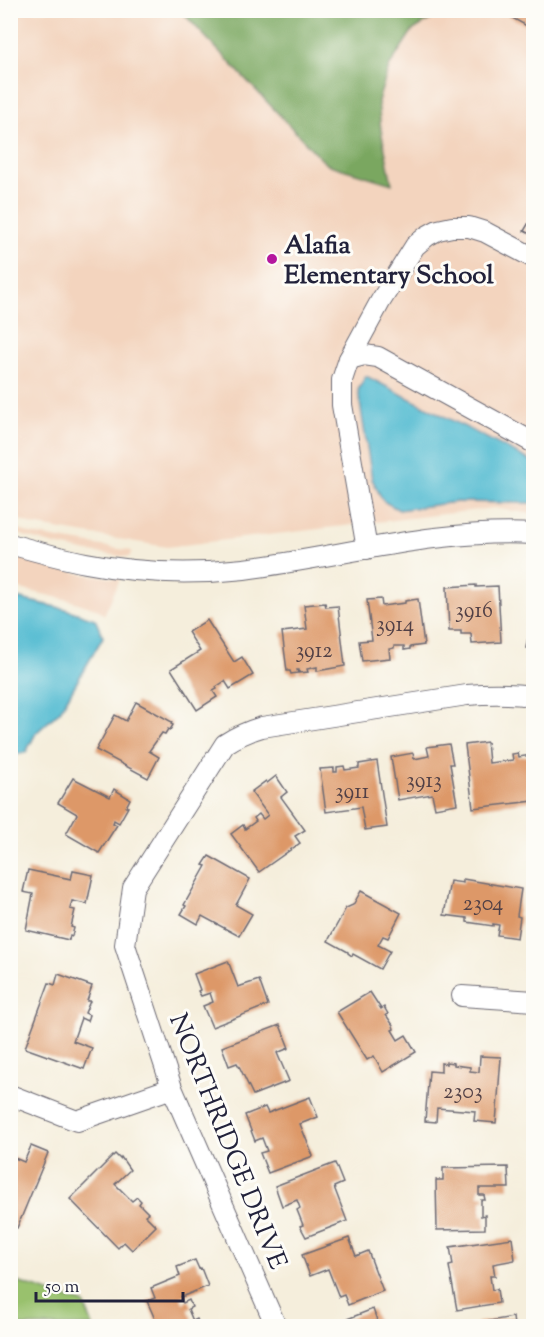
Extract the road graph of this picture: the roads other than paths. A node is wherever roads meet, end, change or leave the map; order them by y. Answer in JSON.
{"nodes":[{"id":1,"x":534,"y":258,"type":"edge"},
{"id":2,"x":349,"y":359,"type":"junction"},
{"id":3,"x":534,"y":443,"type":"edge"},
{"id":4,"x":534,"y":534,"type":"edge"},
{"id":5,"x":10,"y":544,"type":"edge"},
{"id":6,"x":367,"y":549,"type":"junction"},
{"id":7,"x":534,"y":696,"type":"edge"},
{"id":8,"x":462,"y":996,"type":"dead end"},
{"id":9,"x":534,"y":1001,"type":"edge"},
{"id":10,"x":172,"y":1088,"type":"junction"},
{"id":11,"x":10,"y":1095,"type":"edge"},
{"id":12,"x":276,"y":1326,"type":"edge"}],
"edges":[{"from":1,"to":2,"type":"street"},
{"from":2,"to":3,"type":"street"},
{"from":2,"to":6,"type":"street"},
{"from":4,"to":6,"type":"street"},
{"from":5,"to":6,"type":"street"},
{"from":7,"to":10,"type":"street","name":"NORTHRIDGE DRIVE"},
{"from":8,"to":9,"type":"street"},
{"from":10,"to":11,"type":"street"},
{"from":10,"to":12,"type":"street","name":"NORTHRIDGE DRIVE"}]}
